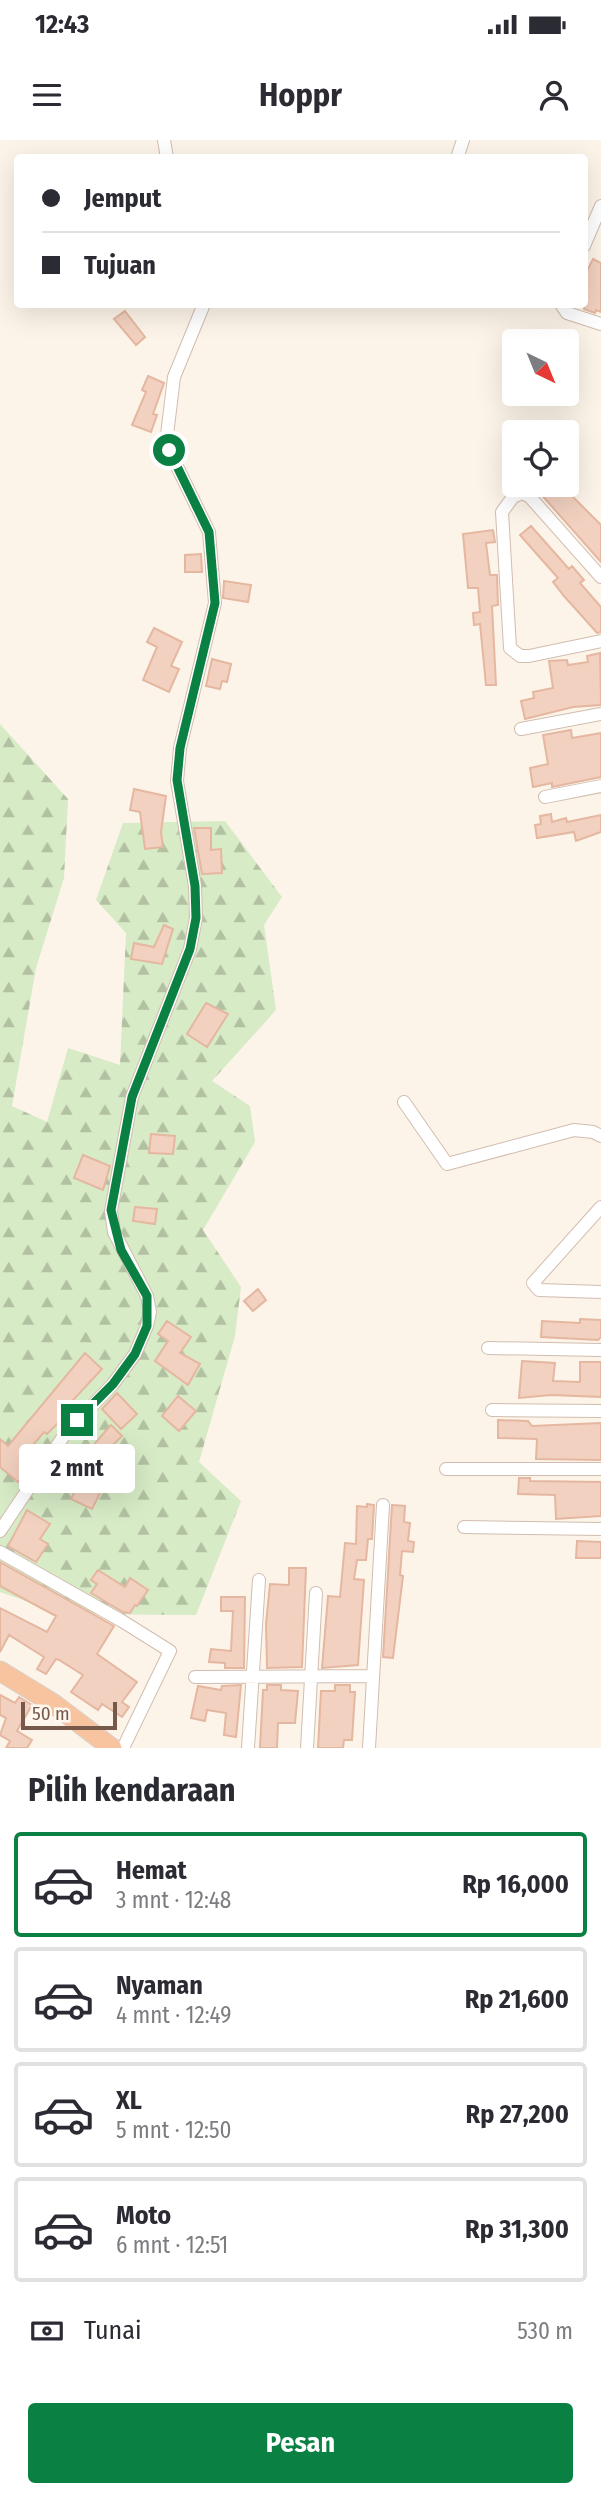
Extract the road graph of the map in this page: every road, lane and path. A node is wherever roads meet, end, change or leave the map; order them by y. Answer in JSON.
{"nodes":[{"id":1,"x":601,"y":206,"type":"edge"},
{"id":2,"x":588,"y":237,"type":"edge"},
{"id":3,"x":203,"y":308,"type":"edge"},
{"id":4,"x":564,"y":308,"type":"edge"},
{"id":5,"x":601,"y":324,"type":"edge"},
{"id":6,"x":601,"y":577,"type":"edge"},
{"id":7,"x":601,"y":641,"type":"edge"},
{"id":8,"x":601,"y":714,"type":"edge"},
{"id":9,"x":521,"y":729,"type":"dead end"},
{"id":10,"x":601,"y":786,"type":"edge"},
{"id":11,"x":545,"y":797,"type":"dead end"},
{"id":12,"x":404,"y":1102,"type":"dead end"},
{"id":13,"x":601,"y":1136,"type":"edge"},
{"id":14,"x":601,"y":1207,"type":"edge"},
{"id":15,"x":601,"y":1292,"type":"edge"},
{"id":16,"x":488,"y":1348,"type":"dead end"},
{"id":17,"x":601,"y":1350,"type":"edge"},
{"id":18,"x":492,"y":1410,"type":"dead end"},
{"id":19,"x":601,"y":1411,"type":"edge"},
{"id":20,"x":446,"y":1469,"type":"dead end"},
{"id":21,"x":601,"y":1469,"type":"edge"},
{"id":22,"x":383,"y":1504,"type":"dead end"},
{"id":23,"x":464,"y":1527,"type":"dead end"},
{"id":24,"x":601,"y":1529,"type":"edge"},
{"id":25,"x":0,"y":1531,"type":"edge"},
{"id":26,"x":0,"y":1552,"type":"edge"},
{"id":27,"x":259,"y":1580,"type":"dead end"},
{"id":28,"x":316,"y":1593,"type":"dead end"},
{"id":29,"x":0,"y":1671,"type":"edge"},
{"id":30,"x":311,"y":1676,"type":"junction"},
{"id":31,"x":373,"y":1676,"type":"junction"},
{"id":32,"x":195,"y":1677,"type":"dead end"},
{"id":33,"x":253,"y":1677,"type":"junction"},
{"id":34,"x":112,"y":1746,"type":"edge"},
{"id":35,"x":248,"y":1748,"type":"edge"},
{"id":36,"x":307,"y":1748,"type":"edge"},
{"id":37,"x":369,"y":1748,"type":"edge"}],
"edges":[{"from":1,"to":2,"type":"street"},
{"from":3,"to":25,"type":"street"},
{"from":4,"to":5,"type":"street"},
{"from":6,"to":7,"type":"street"},
{"from":8,"to":9,"type":"street"},
{"from":10,"to":11,"type":"street"},
{"from":12,"to":13,"type":"street"},
{"from":14,"to":15,"type":"street"},
{"from":16,"to":17,"type":"street"},
{"from":18,"to":19,"type":"street"},
{"from":20,"to":21,"type":"street"},
{"from":22,"to":31,"type":"street"},
{"from":23,"to":24,"type":"street"},
{"from":26,"to":34,"type":"street"},
{"from":27,"to":33,"type":"street"},
{"from":28,"to":30,"type":"street"},
{"from":29,"to":34,"type":"highway"},
{"from":30,"to":31,"type":"street"},
{"from":30,"to":33,"type":"street"},
{"from":30,"to":36,"type":"street"},
{"from":31,"to":37,"type":"street"},
{"from":32,"to":33,"type":"street"},
{"from":33,"to":35,"type":"street"}]}
